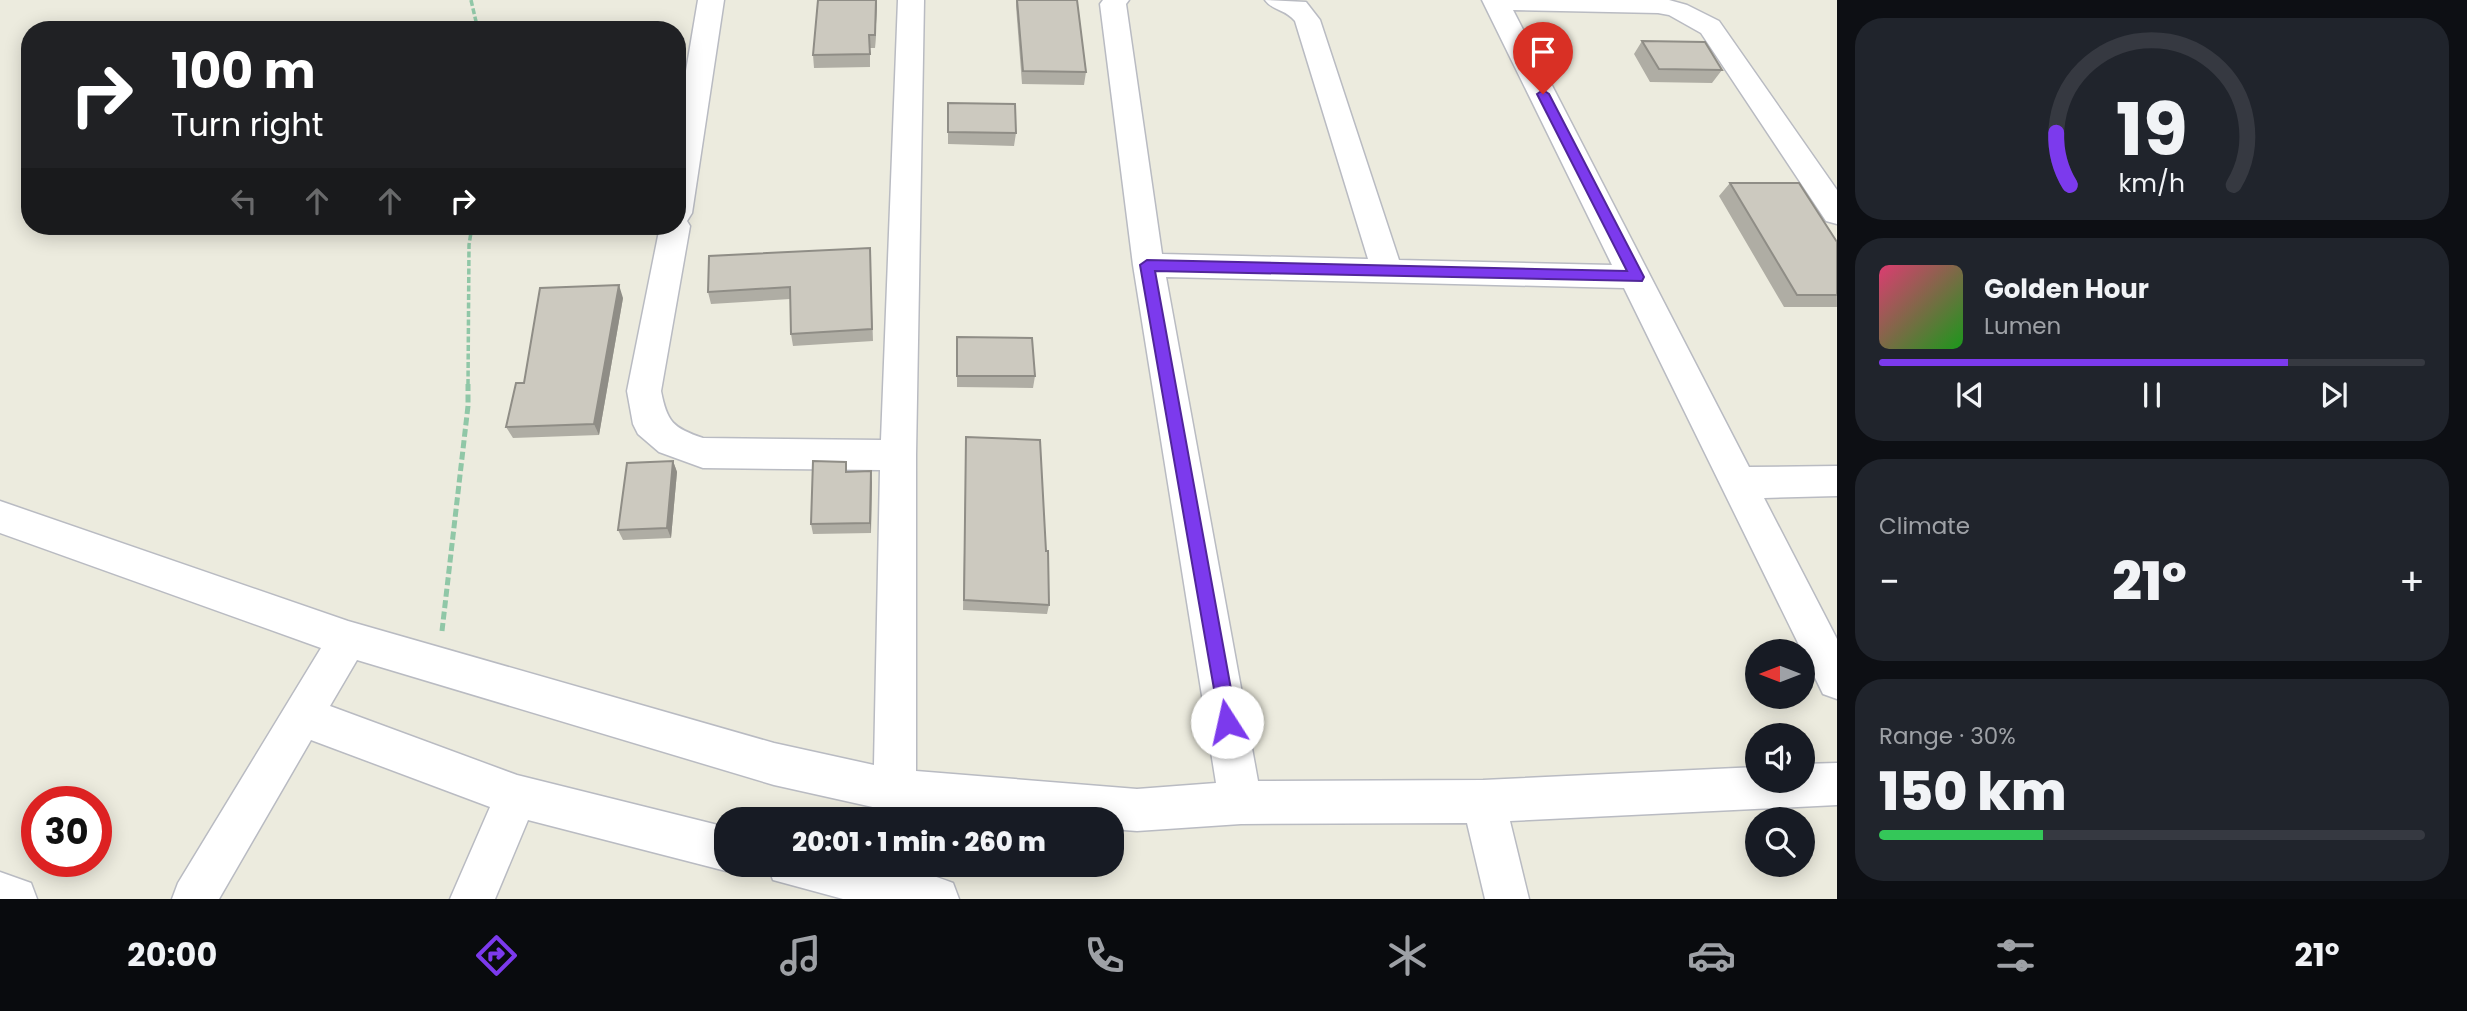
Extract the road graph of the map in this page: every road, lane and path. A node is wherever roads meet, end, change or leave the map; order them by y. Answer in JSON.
{"nodes":[{"id":1,"x":471,"y":0,"type":"edge"},
{"id":2,"x":711,"y":0,"type":"edge"},
{"id":3,"x":911,"y":0,"type":"edge"},
{"id":4,"x":1116,"y":0,"type":"edge"},
{"id":5,"x":1278,"y":0,"type":"edge"},
{"id":6,"x":1495,"y":1,"type":"edge"},
{"id":7,"x":476,"y":21,"type":"edge"},
{"id":8,"x":686,"y":157,"type":"edge"},
{"id":9,"x":1837,"y":213,"type":"edge"},
{"id":10,"x":471,"y":235,"type":"edge"},
{"id":11,"x":673,"y":235,"type":"edge"},
{"id":12,"x":1147,"y":265,"type":"junction"},
{"id":13,"x":1387,"y":269,"type":"junction"},
{"id":14,"x":1637,"y":277,"type":"junction"},
{"id":15,"x":898,"y":455,"type":"junction"},
{"id":16,"x":1837,"y":481,"type":"edge"},
{"id":17,"x":1738,"y":483,"type":"junction"},
{"id":18,"x":0,"y":517,"type":"edge"},
{"id":19,"x":348,"y":639,"type":"junction"},
{"id":20,"x":438,"y":663,"type":"junction"},
{"id":21,"x":1837,"y":680,"type":"edge"},
{"id":22,"x":302,"y":716,"type":"junction"},
{"id":23,"x":1837,"y":784,"type":"edge"},
{"id":24,"x":895,"y":791,"type":"junction"},
{"id":25,"x":517,"y":796,"type":"junction"},
{"id":26,"x":1483,"y":801,"type":"junction"},
{"id":27,"x":1241,"y":803,"type":"junction"},
{"id":28,"x":714,"y":846,"type":"edge"},
{"id":29,"x":811,"y":879,"type":"edge"},
{"id":30,"x":0,"y":894,"type":"edge"},
{"id":31,"x":15,"y":899,"type":"edge"},
{"id":32,"x":194,"y":899,"type":"edge"},
{"id":33,"x":472,"y":899,"type":"edge"},
{"id":34,"x":937,"y":899,"type":"edge"},
{"id":35,"x":1507,"y":899,"type":"edge"}],
"edges":[{"from":1,"to":7,"type":"path"},
{"from":2,"to":8,"type":"street"},
{"from":3,"to":15,"type":"street"},
{"from":4,"to":12,"type":"street"},
{"from":5,"to":13,"type":"street"},
{"from":6,"to":9,"type":"street"},
{"from":6,"to":14,"type":"street"},
{"from":10,"to":20,"type":"path"},
{"from":11,"to":15,"type":"street"},
{"from":12,"to":13,"type":"street"},
{"from":12,"to":27,"type":"street"},
{"from":13,"to":14,"type":"street"},
{"from":14,"to":17,"type":"street"},
{"from":15,"to":24,"type":"street"},
{"from":16,"to":17,"type":"street"},
{"from":17,"to":21,"type":"street"},
{"from":18,"to":19,"type":"street"},
{"from":19,"to":20,"type":"street"},
{"from":19,"to":22,"type":"street"},
{"from":20,"to":24,"type":"street"},
{"from":22,"to":25,"type":"street"},
{"from":22,"to":32,"type":"street"},
{"from":23,"to":26,"type":"street"},
{"from":24,"to":27,"type":"street"},
{"from":25,"to":28,"type":"street"},
{"from":25,"to":33,"type":"street"},
{"from":26,"to":27,"type":"street"},
{"from":26,"to":35,"type":"street"},
{"from":29,"to":34,"type":"street"},
{"from":30,"to":31,"type":"street"}]}
